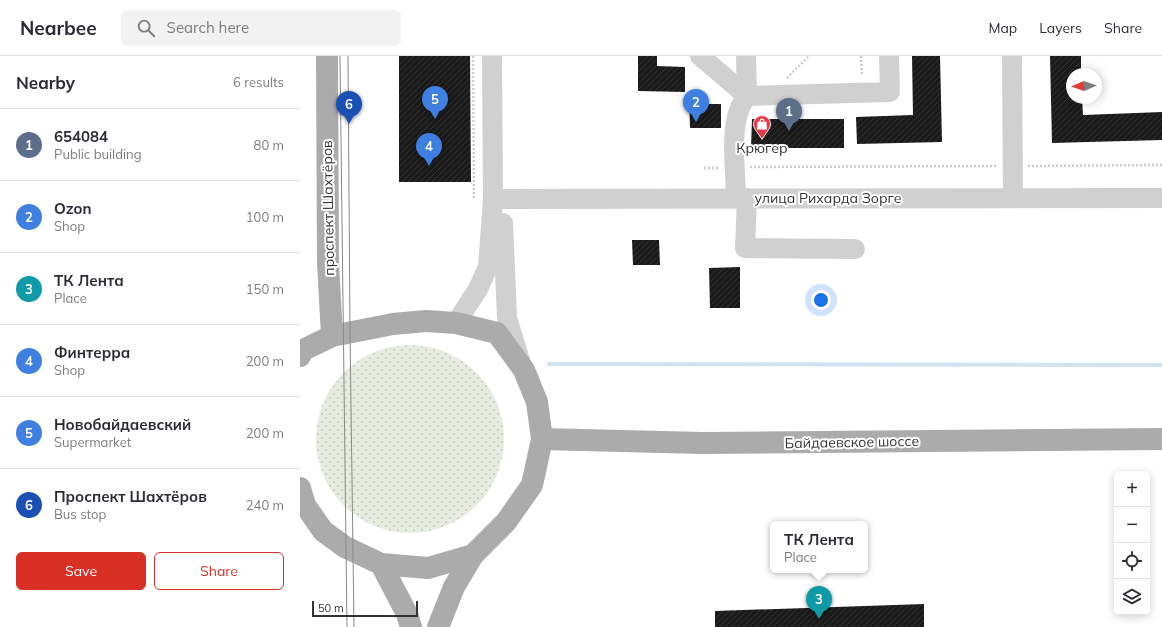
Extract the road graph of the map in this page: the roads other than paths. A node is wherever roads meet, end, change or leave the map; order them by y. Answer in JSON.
{"nodes":[{"id":1,"x":327,"y":56,"type":"edge"},
{"id":2,"x":492,"y":56,"type":"edge"},
{"id":3,"x":700,"y":56,"type":"edge"},
{"id":4,"x":746,"y":56,"type":"edge"},
{"id":5,"x":889,"y":56,"type":"edge"},
{"id":6,"x":1012,"y":56,"type":"edge"},
{"id":7,"x":747,"y":96,"type":"junction"},
{"id":8,"x":741,"y":198,"type":"junction"},
{"id":9,"x":1013,"y":198,"type":"junction"},
{"id":10,"x":1162,"y":198,"type":"edge"},
{"id":11,"x":484,"y":199,"type":"junction"},
{"id":12,"x":855,"y":249,"type":"dead end"},
{"id":13,"x":456,"y":323,"type":"junction"},
{"id":14,"x":332,"y":336,"type":"junction"},
{"id":15,"x":301,"y":352,"type":"edge"},
{"id":16,"x":524,"y":370,"type":"junction"},
{"id":17,"x":542,"y":439,"type":"junction"},
{"id":18,"x":1162,"y":439,"type":"edge"},
{"id":19,"x":302,"y":501,"type":"edge"},
{"id":20,"x":473,"y":555,"type":"junction"},
{"id":21,"x":381,"y":564,"type":"junction"},
{"id":22,"x":411,"y":627,"type":"edge"},
{"id":23,"x":438,"y":627,"type":"edge"}],
"edges":[{"from":1,"to":14,"type":"main road","name":"проспект Шахтёров"},
{"from":2,"to":11,"type":"street"},
{"from":3,"to":7,"type":"street"},
{"from":4,"to":7,"type":"street"},
{"from":5,"to":7,"type":"street"},
{"from":6,"to":9,"type":"street"},
{"from":7,"to":8,"type":"street"},
{"from":8,"to":9,"type":"street","name":"улица Рихарда Зорге"},
{"from":8,"to":11,"type":"street","name":"улица Рихарда Зорге"},
{"from":8,"to":12,"type":"street"},
{"from":9,"to":10,"type":"street","name":"улица Рихарда Зорге"},
{"from":11,"to":13,"type":"street"},
{"from":11,"to":16,"type":"street"},
{"from":13,"to":14,"type":"main road"},
{"from":13,"to":16,"type":"main road"},
{"from":14,"to":15,"type":"main road"},
{"from":16,"to":17,"type":"main road"},
{"from":17,"to":18,"type":"main road","name":"Байдаевское шоссе"},
{"from":17,"to":20,"type":"main road"},
{"from":19,"to":21,"type":"main road"},
{"from":20,"to":21,"type":"main road"},
{"from":20,"to":23,"type":"main road"},
{"from":21,"to":22,"type":"main road"}]}
